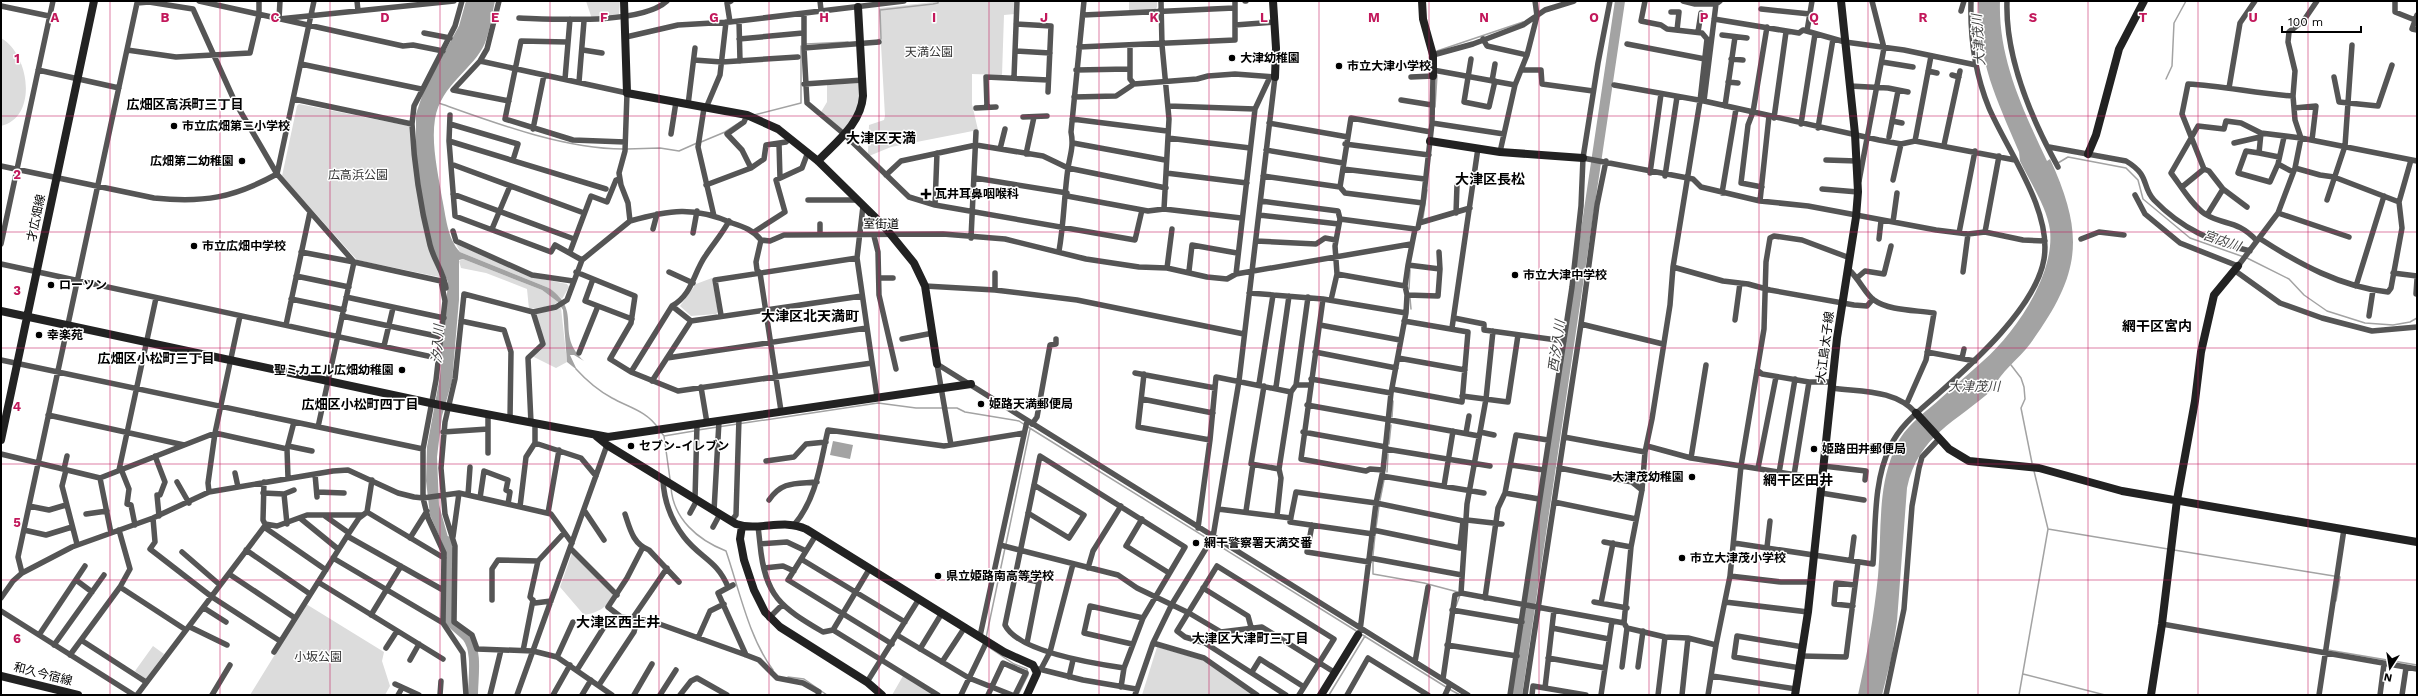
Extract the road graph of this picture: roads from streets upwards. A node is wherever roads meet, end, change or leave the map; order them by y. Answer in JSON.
{"nodes":[{"id":1,"x":53,"y":1,"type":"edge"},
{"id":2,"x":94,"y":1,"type":"edge"},
{"id":3,"x":149,"y":1,"type":"edge"},
{"id":4,"x":199,"y":1,"type":"edge"},
{"id":5,"x":259,"y":1,"type":"edge"},
{"id":6,"x":280,"y":1,"type":"edge"},
{"id":7,"x":314,"y":1,"type":"edge"},
{"id":8,"x":357,"y":1,"type":"edge"},
{"id":9,"x":454,"y":1,"type":"edge"},
{"id":10,"x":462,"y":1,"type":"edge"},
{"id":11,"x":499,"y":1,"type":"edge"},
{"id":12,"x":624,"y":1,"type":"edge"},
{"id":13,"x":667,"y":1,"type":"edge"},
{"id":14,"x":820,"y":1,"type":"edge"},
{"id":15,"x":904,"y":1,"type":"edge"},
{"id":16,"x":1018,"y":1,"type":"edge"},
{"id":17,"x":1084,"y":1,"type":"edge"},
{"id":18,"x":1161,"y":1,"type":"edge"},
{"id":19,"x":1235,"y":1,"type":"edge"},
{"id":20,"x":1273,"y":1,"type":"edge"},
{"id":21,"x":1422,"y":1,"type":"edge"},
{"id":22,"x":1535,"y":1,"type":"edge"},
{"id":23,"x":1574,"y":1,"type":"edge"},
{"id":24,"x":1610,"y":1,"type":"edge"},
{"id":25,"x":1645,"y":1,"type":"edge"},
{"id":26,"x":1683,"y":1,"type":"edge"},
{"id":27,"x":1812,"y":1,"type":"edge"},
{"id":28,"x":1841,"y":1,"type":"edge"},
{"id":29,"x":1872,"y":1,"type":"edge"},
{"id":30,"x":1964,"y":1,"type":"edge"},
{"id":31,"x":1971,"y":1,"type":"edge"},
{"id":32,"x":2007,"y":1,"type":"edge"},
{"id":33,"x":2144,"y":1,"type":"edge"},
{"id":34,"x":2255,"y":1,"type":"edge"},
{"id":35,"x":2317,"y":1,"type":"edge"},
{"id":36,"x":2395,"y":1,"type":"edge"},
{"id":37,"x":440,"y":2,"type":"edge"},
{"id":38,"x":728,"y":2,"type":"edge"},
{"id":39,"x":876,"y":2,"type":"edge"},
{"id":40,"x":1718,"y":3,"type":"edge"},
{"id":41,"x":391,"y":4,"type":"edge"},
{"id":42,"x":1,"y":6,"type":"edge"},
{"id":43,"x":858,"y":7,"type":"junction"},
{"id":44,"x":1234,"y":8,"type":"junction"},
{"id":45,"x":193,"y":9,"type":"junction"},
{"id":46,"x":1761,"y":9,"type":"dead end"},
{"id":47,"x":821,"y":10,"type":"junction"},
{"id":48,"x":1813,"y":10,"type":"junction"},
{"id":49,"x":358,"y":11,"type":"junction"},
{"id":50,"x":1161,"y":11,"type":"junction"},
{"id":51,"x":1961,"y":11,"type":"dead end"},
{"id":52,"x":1671,"y":12,"type":"dead end"},
{"id":53,"x":804,"y":13,"type":"junction"},
{"id":54,"x":1701,"y":13,"type":"dead end"},
{"id":55,"x":259,"y":15,"type":"junction"},
{"id":56,"x":311,"y":15,"type":"junction"},
{"id":57,"x":625,"y":15,"type":"junction"},
{"id":58,"x":1083,"y":15,"type":"junction"},
{"id":59,"x":49,"y":16,"type":"junction"},
{"id":60,"x":1537,"y":16,"type":"junction"},
{"id":61,"x":519,"y":18,"type":"dead end"},
{"id":62,"x":2416,"y":18,"type":"edge"},
{"id":63,"x":279,"y":19,"type":"junction"},
{"id":64,"x":570,"y":19,"type":"junction"},
{"id":65,"x":1714,"y":19,"type":"junction"},
{"id":66,"x":584,"y":21,"type":"junction"},
{"id":67,"x":739,"y":21,"type":"junction"},
{"id":68,"x":728,"y":22,"type":"junction"},
{"id":69,"x":1275,"y":22,"type":"junction"},
{"id":70,"x":1016,"y":24,"type":"junction"},
{"id":71,"x":1235,"y":25,"type":"junction"},
{"id":72,"x":309,"y":26,"type":"junction"},
{"id":73,"x":1768,"y":27,"type":"junction"},
{"id":74,"x":1676,"y":30,"type":"junction"},
{"id":75,"x":2417,"y":30,"type":"edge"},
{"id":76,"x":1807,"y":31,"type":"junction"},
{"id":77,"x":1698,"y":32,"type":"junction"},
{"id":78,"x":1786,"y":32,"type":"junction"},
{"id":79,"x":424,"y":33,"type":"dead end"},
{"id":80,"x":803,"y":33,"type":"junction"},
{"id":81,"x":1815,"y":34,"type":"junction"},
{"id":82,"x":1722,"y":35,"type":"dead end"},
{"id":83,"x":626,"y":37,"type":"junction"},
{"id":84,"x":1735,"y":37,"type":"junction"},
{"id":85,"x":450,"y":38,"type":"junction"},
{"id":86,"x":739,"y":38,"type":"junction"},
{"id":87,"x":1746,"y":38,"type":"dead end"},
{"id":88,"x":1483,"y":39,"type":"junction"},
{"id":89,"x":1833,"y":39,"type":"junction"},
{"id":90,"x":567,"y":42,"type":"junction"},
{"id":91,"x":879,"y":42,"type":"dead end"},
{"id":92,"x":1845,"y":42,"type":"junction"},
{"id":93,"x":861,"y":44,"type":"junction"},
{"id":94,"x":1627,"y":44,"type":"dead end"},
{"id":95,"x":1162,"y":45,"type":"junction"},
{"id":96,"x":1130,"y":46,"type":"junction"},
{"id":97,"x":2352,"y":46,"type":"dead end"},
{"id":98,"x":1078,"y":47,"type":"junction"},
{"id":99,"x":695,"y":48,"type":"dead end"},
{"id":100,"x":804,"y":48,"type":"junction"},
{"id":101,"x":1884,"y":48,"type":"junction"},
{"id":102,"x":127,"y":50,"type":"junction"},
{"id":103,"x":583,"y":50,"type":"junction"},
{"id":104,"x":443,"y":51,"type":"junction"},
{"id":105,"x":1015,"y":51,"type":"junction"},
{"id":106,"x":602,"y":53,"type":"dead end"},
{"id":107,"x":1050,"y":53,"type":"junction"},
{"id":108,"x":214,"y":55,"type":"junction"},
{"id":109,"x":1433,"y":55,"type":"junction"},
{"id":110,"x":1527,"y":55,"type":"junction"},
{"id":111,"x":1931,"y":56,"type":"junction"},
{"id":112,"x":798,"y":57,"type":"dead end"},
{"id":113,"x":1731,"y":58,"type":"junction"},
{"id":114,"x":1471,"y":59,"type":"dead end"},
{"id":115,"x":1705,"y":59,"type":"junction"},
{"id":116,"x":694,"y":60,"type":"junction"},
{"id":117,"x":1743,"y":60,"type":"dead end"},
{"id":118,"x":480,"y":61,"type":"junction"},
{"id":119,"x":740,"y":61,"type":"junction"},
{"id":120,"x":722,"y":62,"type":"junction"},
{"id":121,"x":1882,"y":62,"type":"junction"},
{"id":122,"x":301,"y":64,"type":"junction"},
{"id":123,"x":1495,"y":64,"type":"dead end"},
{"id":124,"x":1976,"y":65,"type":"junction"},
{"id":125,"x":2392,"y":65,"type":"dead end"},
{"id":126,"x":1913,"y":67,"type":"dead end"},
{"id":127,"x":516,"y":69,"type":"junction"},
{"id":128,"x":1129,"y":69,"type":"junction"},
{"id":129,"x":38,"y":70,"type":"junction"},
{"id":130,"x":1076,"y":70,"type":"junction"},
{"id":131,"x":1521,"y":70,"type":"junction"},
{"id":132,"x":1928,"y":71,"type":"junction"},
{"id":133,"x":1435,"y":72,"type":"junction"},
{"id":134,"x":1937,"y":73,"type":"dead end"},
{"id":135,"x":544,"y":75,"type":"junction"},
{"id":136,"x":1952,"y":75,"type":"dead end"},
{"id":137,"x":1468,"y":76,"type":"junction"},
{"id":138,"x":1014,"y":77,"type":"junction"},
{"id":139,"x":1272,"y":77,"type":"junction"},
{"id":140,"x":1411,"y":77,"type":"dead end"},
{"id":141,"x":2334,"y":77,"type":"dead end"},
{"id":142,"x":78,"y":79,"type":"junction"},
{"id":143,"x":565,"y":79,"type":"junction"},
{"id":144,"x":863,"y":80,"type":"junction"},
{"id":145,"x":1048,"y":80,"type":"junction"},
{"id":146,"x":1165,"y":81,"type":"junction"},
{"id":147,"x":1494,"y":81,"type":"junction"},
{"id":148,"x":579,"y":82,"type":"junction"},
{"id":149,"x":1728,"y":82,"type":"junction"},
{"id":150,"x":1738,"y":83,"type":"dead end"},
{"id":151,"x":804,"y":84,"type":"junction"},
{"id":152,"x":1134,"y":84,"type":"junction"},
{"id":153,"x":1516,"y":85,"type":"junction"},
{"id":154,"x":1614,"y":85,"type":"dead end"},
{"id":155,"x":1850,"y":86,"type":"junction"},
{"id":156,"x":118,"y":88,"type":"junction"},
{"id":157,"x":1877,"y":88,"type":"junction"},
{"id":158,"x":2229,"y":88,"type":"junction"},
{"id":159,"x":421,"y":89,"type":"junction"},
{"id":160,"x":1593,"y":91,"type":"junction"},
{"id":161,"x":1898,"y":91,"type":"junction"},
{"id":162,"x":1048,"y":92,"type":"dead end"},
{"id":163,"x":1908,"y":92,"type":"dead end"},
{"id":164,"x":627,"y":93,"type":"junction"},
{"id":165,"x":1661,"y":94,"type":"junction"},
{"id":166,"x":2293,"y":96,"type":"junction"},
{"id":167,"x":1074,"y":97,"type":"junction"},
{"id":168,"x":1676,"y":97,"type":"junction"},
{"id":169,"x":294,"y":99,"type":"junction"},
{"id":170,"x":1401,"y":100,"type":"dead end"},
{"id":171,"x":1702,"y":101,"type":"junction"},
{"id":172,"x":509,"y":102,"type":"junction"},
{"id":173,"x":676,"y":102,"type":"junction"},
{"id":174,"x":2348,"y":103,"type":"junction"},
{"id":175,"x":688,"y":105,"type":"junction"},
{"id":176,"x":1432,"y":105,"type":"junction"},
{"id":177,"x":1168,"y":106,"type":"junction"},
{"id":178,"x":1724,"y":106,"type":"junction"},
{"id":179,"x":986,"y":107,"type":"junction"},
{"id":180,"x":996,"y":107,"type":"dead end"},
{"id":181,"x":705,"y":108,"type":"junction"},
{"id":182,"x":976,"y":108,"type":"dead end"},
{"id":183,"x":1736,"y":108,"type":"junction"},
{"id":184,"x":2294,"y":108,"type":"junction"},
{"id":185,"x":1255,"y":109,"type":"junction"},
{"id":186,"x":1754,"y":112,"type":"junction"},
{"id":187,"x":450,"y":115,"type":"dead end"},
{"id":188,"x":748,"y":115,"type":"junction"},
{"id":189,"x":1047,"y":116,"type":"dead end"},
{"id":190,"x":1023,"y":117,"type":"dead end"},
{"id":191,"x":1034,"y":117,"type":"junction"},
{"id":192,"x":1772,"y":117,"type":"junction"},
{"id":193,"x":1072,"y":119,"type":"junction"},
{"id":194,"x":1892,"y":121,"type":"junction"},
{"id":195,"x":1269,"y":123,"type":"junction"},
{"id":196,"x":1432,"y":123,"type":"junction"},
{"id":197,"x":1902,"y":123,"type":"dead end"},
{"id":198,"x":412,"y":124,"type":"junction"},
{"id":199,"x":450,"y":124,"type":"junction"},
{"id":200,"x":1801,"y":124,"type":"junction"},
{"id":201,"x":1818,"y":128,"type":"junction"},
{"id":202,"x":533,"y":129,"type":"junction"},
{"id":203,"x":1005,"y":129,"type":"dead end"},
{"id":204,"x":976,"y":132,"type":"dead end"},
{"id":205,"x":1167,"y":132,"type":"junction"},
{"id":206,"x":1431,"y":132,"type":"junction"},
{"id":207,"x":671,"y":134,"type":"dead end"},
{"id":208,"x":844,"y":134,"type":"junction"},
{"id":209,"x":1504,"y":134,"type":"junction"},
{"id":210,"x":1855,"y":134,"type":"junction"},
{"id":211,"x":2260,"y":135,"type":"junction"},
{"id":212,"x":1348,"y":137,"type":"junction"},
{"id":213,"x":1869,"y":137,"type":"junction"},
{"id":214,"x":1889,"y":137,"type":"dead end"},
{"id":215,"x":2191,"y":137,"type":"junction"},
{"id":216,"x":2284,"y":137,"type":"junction"},
{"id":217,"x":790,"y":138,"type":"junction"},
{"id":218,"x":1168,"y":138,"type":"junction"},
{"id":219,"x":2301,"y":138,"type":"junction"},
{"id":220,"x":1430,"y":140,"type":"junction"},
{"id":221,"x":2312,"y":140,"type":"junction"},
{"id":222,"x":449,"y":141,"type":"junction"},
{"id":223,"x":1915,"y":141,"type":"junction"},
{"id":224,"x":1073,"y":143,"type":"junction"},
{"id":225,"x":2234,"y":143,"type":"dead end"},
{"id":226,"x":779,"y":144,"type":"junction"},
{"id":227,"x":1345,"y":144,"type":"junction"},
{"id":228,"x":1901,"y":144,"type":"junction"},
{"id":229,"x":976,"y":145,"type":"junction"},
{"id":230,"x":625,"y":146,"type":"junction"},
{"id":231,"x":1944,"y":146,"type":"junction"},
{"id":232,"x":2345,"y":146,"type":"junction"},
{"id":233,"x":2049,"y":147,"type":"junction"},
{"id":234,"x":1250,"y":148,"type":"junction"},
{"id":235,"x":1478,"y":148,"type":"junction"},
{"id":236,"x":1000,"y":149,"type":"junction"},
{"id":237,"x":1266,"y":150,"type":"junction"},
{"id":238,"x":1975,"y":151,"type":"junction"},
{"id":239,"x":808,"y":152,"type":"junction"},
{"id":240,"x":1500,"y":152,"type":"junction"},
{"id":241,"x":938,"y":153,"type":"junction"},
{"id":242,"x":2259,"y":153,"type":"junction"},
{"id":243,"x":1026,"y":154,"type":"junction"},
{"id":244,"x":2088,"y":154,"type":"junction"},
{"id":245,"x":1429,"y":155,"type":"junction"},
{"id":246,"x":2000,"y":156,"type":"junction"},
{"id":247,"x":2279,"y":157,"type":"junction"},
{"id":248,"x":1583,"y":158,"type":"junction"},
{"id":249,"x":513,"y":160,"type":"junction"},
{"id":250,"x":1165,"y":160,"type":"junction"},
{"id":251,"x":1826,"y":160,"type":"dead end"},
{"id":252,"x":2015,"y":160,"type":"junction"},
{"id":253,"x":2414,"y":160,"type":"edge"},
{"id":254,"x":818,"y":161,"type":"junction"},
{"id":255,"x":1606,"y":161,"type":"junction"},
{"id":256,"x":1857,"y":161,"type":"junction"},
{"id":257,"x":451,"y":164,"type":"junction"},
{"id":258,"x":2278,"y":164,"type":"junction"},
{"id":259,"x":1,"y":166,"type":"edge"},
{"id":260,"x":1343,"y":166,"type":"junction"},
{"id":261,"x":2058,"y":167,"type":"dead end"},
{"id":262,"x":751,"y":168,"type":"junction"},
{"id":263,"x":1068,"y":168,"type":"junction"},
{"id":264,"x":17,"y":169,"type":"junction"},
{"id":265,"x":2204,"y":169,"type":"junction"},
{"id":266,"x":2294,"y":170,"type":"junction"},
{"id":267,"x":1166,"y":173,"type":"junction"},
{"id":268,"x":1650,"y":173,"type":"junction"},
{"id":269,"x":277,"y":174,"type":"junction"},
{"id":270,"x":886,"y":175,"type":"junction"},
{"id":271,"x":1264,"y":176,"type":"junction"},
{"id":272,"x":1665,"y":176,"type":"junction"},
{"id":273,"x":1892,"y":176,"type":"dead end"},
{"id":274,"x":2334,"y":177,"type":"junction"},
{"id":275,"x":57,"y":178,"type":"junction"},
{"id":276,"x":619,"y":178,"type":"junction"},
{"id":277,"x":780,"y":178,"type":"junction"},
{"id":278,"x":975,"y":178,"type":"junction"},
{"id":279,"x":1686,"y":178,"type":"junction"},
{"id":280,"x":1425,"y":179,"type":"junction"},
{"id":281,"x":1247,"y":183,"type":"junction"},
{"id":282,"x":706,"y":185,"type":"junction"},
{"id":283,"x":1457,"y":185,"type":"dead end"},
{"id":284,"x":97,"y":186,"type":"junction"},
{"id":285,"x":510,"y":186,"type":"junction"},
{"id":286,"x":1762,"y":187,"type":"junction"},
{"id":287,"x":2182,"y":187,"type":"junction"},
{"id":288,"x":1166,"y":188,"type":"junction"},
{"id":289,"x":1340,"y":188,"type":"junction"},
{"id":290,"x":1858,"y":188,"type":"junction"},
{"id":291,"x":606,"y":189,"type":"dead end"},
{"id":292,"x":1822,"y":189,"type":"dead end"},
{"id":293,"x":2223,"y":189,"type":"junction"},
{"id":294,"x":1898,"y":192,"type":"dead end"},
{"id":295,"x":1722,"y":193,"type":"junction"},
{"id":296,"x":453,"y":194,"type":"junction"},
{"id":297,"x":1067,"y":194,"type":"junction"},
{"id":298,"x":2135,"y":195,"type":"dead end"},
{"id":299,"x":2384,"y":196,"type":"junction"},
{"id":300,"x":808,"y":200,"type":"dead end"},
{"id":301,"x":816,"y":200,"type":"junction"},
{"id":302,"x":2327,"y":200,"type":"dead end"},
{"id":303,"x":1261,"y":201,"type":"junction"},
{"id":304,"x":1760,"y":201,"type":"junction"},
{"id":305,"x":2399,"y":202,"type":"junction"},
{"id":306,"x":861,"y":203,"type":"junction"},
{"id":307,"x":1423,"y":203,"type":"junction"},
{"id":308,"x":935,"y":205,"type":"junction"},
{"id":309,"x":814,"y":207,"type":"dead end"},
{"id":310,"x":2247,"y":207,"type":"dead end"},
{"id":311,"x":1470,"y":208,"type":"junction"},
{"id":312,"x":1164,"y":209,"type":"junction"},
{"id":313,"x":1142,"y":210,"type":"junction"},
{"id":314,"x":499,"y":211,"type":"junction"},
{"id":315,"x":697,"y":211,"type":"junction"},
{"id":316,"x":972,"y":211,"type":"junction"},
{"id":317,"x":310,"y":212,"type":"junction"},
{"id":318,"x":584,"y":213,"type":"junction"},
{"id":319,"x":1456,"y":213,"type":"junction"},
{"id":320,"x":2278,"y":213,"type":"junction"},
{"id":321,"x":657,"y":214,"type":"junction"},
{"id":322,"x":1259,"y":215,"type":"junction"},
{"id":323,"x":2207,"y":215,"type":"junction"},
{"id":324,"x":714,"y":216,"type":"junction"},
{"id":325,"x":1856,"y":217,"type":"junction"},
{"id":326,"x":1241,"y":218,"type":"junction"},
{"id":327,"x":3,"y":221,"type":"edge"},
{"id":328,"x":630,"y":221,"type":"junction"},
{"id":329,"x":729,"y":221,"type":"junction"},
{"id":330,"x":1881,"y":221,"type":"junction"},
{"id":331,"x":1339,"y":222,"type":"junction"},
{"id":332,"x":1893,"y":222,"type":"junction"},
{"id":333,"x":1419,"y":223,"type":"junction"},
{"id":334,"x":820,"y":224,"type":"dead end"},
{"id":335,"x":1064,"y":226,"type":"junction"},
{"id":336,"x":492,"y":229,"type":"junction"},
{"id":337,"x":653,"y":229,"type":"dead end"},
{"id":338,"x":1172,"y":229,"type":"dead end"},
{"id":339,"x":1415,"y":229,"type":"junction"},
{"id":340,"x":453,"y":231,"type":"dead end"},
{"id":341,"x":754,"y":232,"type":"junction"},
{"id":342,"x":1985,"y":232,"type":"junction"},
{"id":343,"x":693,"y":233,"type":"dead end"},
{"id":344,"x":1959,"y":233,"type":"junction"},
{"id":345,"x":859,"y":234,"type":"junction"},
{"id":346,"x":1968,"y":234,"type":"junction"},
{"id":347,"x":820,"y":235,"type":"junction"},
{"id":348,"x":874,"y":236,"type":"junction"},
{"id":349,"x":892,"y":236,"type":"junction"},
{"id":350,"x":2124,"y":236,"type":"dead end"},
{"id":351,"x":2349,"y":236,"type":"dead end"},
{"id":352,"x":971,"y":238,"type":"junction"},
{"id":353,"x":574,"y":239,"type":"junction"},
{"id":354,"x":1879,"y":239,"type":"dead end"},
{"id":355,"x":761,"y":240,"type":"junction"},
{"id":356,"x":1336,"y":240,"type":"junction"},
{"id":357,"x":2081,"y":240,"type":"dead end"},
{"id":358,"x":2258,"y":240,"type":"junction"},
{"id":359,"x":1256,"y":241,"type":"junction"},
{"id":360,"x":2045,"y":241,"type":"junction"},
{"id":361,"x":1,"y":244,"type":"edge"},
{"id":362,"x":1412,"y":244,"type":"junction"},
{"id":363,"x":1891,"y":246,"type":"dead end"},
{"id":364,"x":1059,"y":251,"type":"junction"},
{"id":365,"x":2250,"y":251,"type":"junction"},
{"id":366,"x":301,"y":252,"type":"junction"},
{"id":367,"x":570,"y":252,"type":"junction"},
{"id":368,"x":1440,"y":252,"type":"dead end"},
{"id":369,"x":1238,"y":253,"type":"junction"},
{"id":370,"x":857,"y":258,"type":"junction"},
{"id":371,"x":1336,"y":258,"type":"junction"},
{"id":372,"x":1850,"y":258,"type":"junction"},
{"id":373,"x":582,"y":260,"type":"junction"},
{"id":374,"x":354,"y":262,"type":"junction"},
{"id":375,"x":1,"y":264,"type":"edge"},
{"id":376,"x":1408,"y":265,"type":"junction"},
{"id":377,"x":1672,"y":267,"type":"junction"},
{"id":378,"x":1167,"y":268,"type":"junction"},
{"id":379,"x":1440,"y":268,"type":"junction"},
{"id":380,"x":2236,"y":268,"type":"junction"},
{"id":381,"x":1848,"y":269,"type":"junction"},
{"id":382,"x":37,"y":272,"type":"junction"},
{"id":383,"x":576,"y":272,"type":"junction"},
{"id":384,"x":669,"y":272,"type":"dead end"},
{"id":385,"x":1189,"y":272,"type":"junction"},
{"id":386,"x":1253,"y":272,"type":"junction"},
{"id":387,"x":1963,"y":272,"type":"dead end"},
{"id":388,"x":760,"y":273,"type":"junction"},
{"id":389,"x":995,"y":273,"type":"dead end"},
{"id":390,"x":2394,"y":273,"type":"junction"},
{"id":391,"x":1236,"y":274,"type":"junction"},
{"id":392,"x":1337,"y":274,"type":"junction"},
{"id":393,"x":296,"y":276,"type":"junction"},
{"id":394,"x":2417,"y":276,"type":"edge"},
{"id":395,"x":1858,"y":277,"type":"junction"},
{"id":396,"x":878,"y":278,"type":"junction"},
{"id":397,"x":893,"y":278,"type":"dead end"},
{"id":398,"x":593,"y":279,"type":"junction"},
{"id":399,"x":76,"y":280,"type":"junction"},
{"id":400,"x":573,"y":281,"type":"junction"},
{"id":401,"x":693,"y":283,"type":"junction"},
{"id":402,"x":1740,"y":283,"type":"junction"},
{"id":403,"x":924,"y":286,"type":"junction"},
{"id":404,"x":1405,"y":286,"type":"junction"},
{"id":405,"x":2356,"y":286,"type":"junction"},
{"id":406,"x":349,"y":287,"type":"junction"},
{"id":407,"x":1766,"y":288,"type":"junction"},
{"id":408,"x":995,"y":290,"type":"junction"},
{"id":409,"x":2373,"y":290,"type":"junction"},
{"id":410,"x":1249,"y":293,"type":"junction"},
{"id":411,"x":2416,"y":294,"type":"dead end"},
{"id":412,"x":1273,"y":295,"type":"junction"},
{"id":413,"x":1407,"y":295,"type":"junction"},
{"id":414,"x":862,"y":296,"type":"junction"},
{"id":415,"x":1289,"y":296,"type":"junction"},
{"id":416,"x":346,"y":297,"type":"junction"},
{"id":417,"x":1308,"y":297,"type":"junction"},
{"id":418,"x":156,"y":298,"type":"junction"},
{"id":419,"x":291,"y":299,"type":"junction"},
{"id":420,"x":1323,"y":299,"type":"junction"},
{"id":421,"x":1873,"y":299,"type":"junction"},
{"id":422,"x":1331,"y":300,"type":"junction"},
{"id":423,"x":445,"y":301,"type":"junction"},
{"id":424,"x":1843,"y":303,"type":"junction"},
{"id":425,"x":598,"y":306,"type":"junction"},
{"id":426,"x":672,"y":306,"type":"junction"},
{"id":427,"x":392,"y":308,"type":"junction"},
{"id":428,"x":767,"y":308,"type":"junction"},
{"id":429,"x":1,"y":311,"type":"edge"},
{"id":430,"x":533,"y":312,"type":"junction"},
{"id":431,"x":343,"y":313,"type":"junction"},
{"id":432,"x":1406,"y":313,"type":"junction"},
{"id":433,"x":721,"y":315,"type":"junction"},
{"id":434,"x":240,"y":316,"type":"junction"},
{"id":435,"x":2369,"y":316,"type":"dead end"},
{"id":436,"x":27,"y":317,"type":"junction"},
{"id":437,"x":444,"y":318,"type":"junction"},
{"id":438,"x":1454,"y":318,"type":"junction"},
{"id":439,"x":632,"y":319,"type":"junction"},
{"id":440,"x":1735,"y":320,"type":"dead end"},
{"id":441,"x":461,"y":321,"type":"junction"},
{"id":442,"x":691,"y":321,"type":"junction"},
{"id":443,"x":1404,"y":321,"type":"junction"},
{"id":444,"x":1581,"y":324,"type":"junction"},
{"id":445,"x":67,"y":325,"type":"junction"},
{"id":446,"x":286,"y":325,"type":"junction"},
{"id":447,"x":1320,"y":325,"type":"junction"},
{"id":448,"x":389,"y":326,"type":"junction"},
{"id":449,"x":2417,"y":327,"type":"edge"},
{"id":450,"x":867,"y":328,"type":"junction"},
{"id":451,"x":1452,"y":328,"type":"junction"},
{"id":452,"x":1494,"y":331,"type":"junction"},
{"id":453,"x":933,"y":333,"type":"junction"},
{"id":454,"x":1244,"y":334,"type":"junction"},
{"id":455,"x":1518,"y":335,"type":"junction"},
{"id":456,"x":338,"y":337,"type":"junction"},
{"id":457,"x":441,"y":337,"type":"junction"},
{"id":458,"x":902,"y":339,"type":"dead end"},
{"id":459,"x":1056,"y":339,"type":"dead end"},
{"id":460,"x":1400,"y":340,"type":"junction"},
{"id":461,"x":1564,"y":341,"type":"junction"},
{"id":462,"x":146,"y":342,"type":"junction"},
{"id":463,"x":772,"y":342,"type":"junction"},
{"id":464,"x":1663,"y":344,"type":"junction"},
{"id":465,"x":384,"y":346,"type":"junction"},
{"id":466,"x":1964,"y":348,"type":"dead end"},
{"id":467,"x":1315,"y":352,"type":"junction"},
{"id":468,"x":1928,"y":352,"type":"junction"},
{"id":469,"x":579,"y":353,"type":"dead end"},
{"id":470,"x":437,"y":358,"type":"junction"},
{"id":471,"x":667,"y":358,"type":"junction"},
{"id":472,"x":1398,"y":358,"type":"junction"},
{"id":473,"x":1962,"y":358,"type":"junction"},
{"id":474,"x":1,"y":360,"type":"edge"},
{"id":475,"x":230,"y":360,"type":"junction"},
{"id":476,"x":1975,"y":361,"type":"junction"},
{"id":477,"x":17,"y":363,"type":"junction"},
{"id":478,"x":872,"y":363,"type":"junction"},
{"id":479,"x":937,"y":364,"type":"junction"},
{"id":480,"x":1706,"y":365,"type":"dead end"},
{"id":481,"x":1396,"y":368,"type":"junction"},
{"id":482,"x":896,"y":369,"type":"dead end"},
{"id":483,"x":1465,"y":370,"type":"junction"},
{"id":484,"x":1757,"y":370,"type":"junction"},
{"id":485,"x":57,"y":372,"type":"junction"},
{"id":486,"x":631,"y":372,"type":"junction"},
{"id":487,"x":1135,"y":373,"type":"dead end"},
{"id":488,"x":1144,"y":374,"type":"junction"},
{"id":489,"x":776,"y":377,"type":"junction"},
{"id":490,"x":1776,"y":377,"type":"junction"},
{"id":491,"x":1795,"y":379,"type":"junction"},
{"id":492,"x":328,"y":381,"type":"junction"},
{"id":493,"x":652,"y":381,"type":"junction"},
{"id":494,"x":1239,"y":382,"type":"junction"},
{"id":495,"x":1311,"y":382,"type":"junction"},
{"id":496,"x":1809,"y":382,"type":"junction"},
{"id":497,"x":971,"y":384,"type":"junction"},
{"id":498,"x":1262,"y":385,"type":"junction"},
{"id":499,"x":1296,"y":385,"type":"junction"},
{"id":500,"x":1832,"y":385,"type":"junction"},
{"id":501,"x":701,"y":387,"type":"junction"},
{"id":502,"x":940,"y":387,"type":"junction"},
{"id":503,"x":1276,"y":387,"type":"junction"},
{"id":504,"x":136,"y":388,"type":"junction"},
{"id":505,"x":1215,"y":388,"type":"junction"},
{"id":506,"x":1392,"y":391,"type":"junction"},
{"id":507,"x":1291,"y":392,"type":"junction"},
{"id":508,"x":1462,"y":396,"type":"junction"},
{"id":509,"x":877,"y":397,"type":"junction"},
{"id":510,"x":1142,"y":399,"type":"junction"},
{"id":511,"x":1486,"y":399,"type":"junction"},
{"id":512,"x":431,"y":403,"type":"junction"},
{"id":513,"x":1907,"y":403,"type":"junction"},
{"id":514,"x":1307,"y":405,"type":"junction"},
{"id":515,"x":221,"y":406,"type":"junction"},
{"id":516,"x":449,"y":407,"type":"junction"},
{"id":517,"x":781,"y":411,"type":"junction"},
{"id":518,"x":1213,"y":413,"type":"junction"},
{"id":519,"x":1916,"y":413,"type":"junction"},
{"id":520,"x":488,"y":414,"type":"junction"},
{"id":521,"x":48,"y":415,"type":"junction"},
{"id":522,"x":1469,"y":416,"type":"dead end"},
{"id":523,"x":510,"y":419,"type":"junction"},
{"id":524,"x":1389,"y":421,"type":"junction"},
{"id":525,"x":294,"y":422,"type":"junction"},
{"id":526,"x":1029,"y":422,"type":"junction"},
{"id":527,"x":533,"y":423,"type":"junction"},
{"id":528,"x":707,"y":423,"type":"junction"},
{"id":529,"x":738,"y":423,"type":"junction"},
{"id":530,"x":718,"y":426,"type":"junction"},
{"id":531,"x":318,"y":427,"type":"junction"},
{"id":532,"x":488,"y":429,"type":"junction"},
{"id":533,"x":697,"y":429,"type":"junction"},
{"id":534,"x":1453,"y":431,"type":"junction"},
{"id":535,"x":127,"y":432,"type":"junction"},
{"id":536,"x":443,"y":432,"type":"junction"},
{"id":537,"x":1303,"y":432,"type":"junction"},
{"id":538,"x":215,"y":433,"type":"junction"},
{"id":539,"x":1024,"y":433,"type":"junction"},
{"id":540,"x":1466,"y":433,"type":"junction"},
{"id":541,"x":1480,"y":434,"type":"junction"},
{"id":542,"x":1494,"y":435,"type":"dead end"},
{"id":543,"x":595,"y":436,"type":"junction"},
{"id":544,"x":1564,"y":437,"type":"junction"},
{"id":545,"x":1939,"y":439,"type":"junction"},
{"id":546,"x":1,"y":440,"type":"edge"},
{"id":547,"x":1210,"y":440,"type":"junction"},
{"id":548,"x":1548,"y":440,"type":"junction"},
{"id":549,"x":826,"y":442,"type":"junction"},
{"id":550,"x":536,"y":443,"type":"junction"},
{"id":551,"x":951,"y":444,"type":"junction"},
{"id":552,"x":185,"y":445,"type":"junction"},
{"id":553,"x":607,"y":445,"type":"junction"},
{"id":554,"x":288,"y":448,"type":"junction"},
{"id":555,"x":1386,"y":448,"type":"junction"},
{"id":556,"x":424,"y":449,"type":"junction"},
{"id":557,"x":1646,"y":449,"type":"junction"},
{"id":558,"x":559,"y":450,"type":"junction"},
{"id":559,"x":312,"y":451,"type":"dead end"},
{"id":560,"x":488,"y":452,"type":"dead end"},
{"id":561,"x":1,"y":454,"type":"edge"},
{"id":562,"x":67,"y":456,"type":"dead end"},
{"id":563,"x":154,"y":456,"type":"junction"},
{"id":564,"x":1691,"y":458,"type":"junction"},
{"id":565,"x":1448,"y":459,"type":"junction"},
{"id":566,"x":766,"y":461,"type":"dead end"},
{"id":567,"x":38,"y":463,"type":"junction"},
{"id":568,"x":1474,"y":463,"type":"junction"},
{"id":569,"x":1253,"y":464,"type":"junction"},
{"id":570,"x":1511,"y":465,"type":"junction"},
{"id":571,"x":1490,"y":466,"type":"dead end"},
{"id":572,"x":1741,"y":466,"type":"junction"},
{"id":573,"x":1823,"y":466,"type":"junction"},
{"id":574,"x":470,"y":467,"type":"dead end"},
{"id":575,"x":1559,"y":468,"type":"junction"},
{"id":576,"x":1758,"y":468,"type":"junction"},
{"id":577,"x":120,"y":469,"type":"junction"},
{"id":578,"x":1279,"y":469,"type":"junction"},
{"id":579,"x":65,"y":470,"type":"junction"},
{"id":580,"x":1544,"y":470,"type":"junction"},
{"id":581,"x":235,"y":473,"type":"dead end"},
{"id":582,"x":1383,"y":473,"type":"junction"},
{"id":583,"x":1779,"y":473,"type":"junction"},
{"id":584,"x":315,"y":474,"type":"junction"},
{"id":585,"x":1794,"y":475,"type":"junction"},
{"id":586,"x":596,"y":476,"type":"junction"},
{"id":587,"x":100,"y":478,"type":"junction"},
{"id":588,"x":288,"y":478,"type":"junction"},
{"id":589,"x":1822,"y":479,"type":"junction"},
{"id":590,"x":372,"y":480,"type":"junction"},
{"id":591,"x":663,"y":480,"type":"junction"},
{"id":592,"x":1866,"y":480,"type":"dead end"},
{"id":593,"x":177,"y":482,"type":"dead end"},
{"id":594,"x":264,"y":482,"type":"junction"},
{"id":595,"x":817,"y":482,"type":"junction"},
{"id":596,"x":1034,"y":485,"type":"junction"},
{"id":597,"x":1444,"y":486,"type":"junction"},
{"id":598,"x":238,"y":487,"type":"junction"},
{"id":599,"x":294,"y":490,"type":"dead end"},
{"id":600,"x":1470,"y":490,"type":"junction"},
{"id":601,"x":1642,"y":490,"type":"junction"},
{"id":602,"x":209,"y":492,"type":"junction"},
{"id":603,"x":459,"y":492,"type":"junction"},
{"id":604,"x":263,"y":493,"type":"junction"},
{"id":605,"x":344,"y":493,"type":"dead end"},
{"id":606,"x":1484,"y":493,"type":"dead end"},
{"id":607,"x":1505,"y":493,"type":"junction"},
{"id":608,"x":1821,"y":493,"type":"junction"},
{"id":609,"x":284,"y":494,"type":"junction"},
{"id":610,"x":442,"y":495,"type":"junction"},
{"id":611,"x":468,"y":495,"type":"junction"},
{"id":612,"x":423,"y":498,"type":"junction"},
{"id":613,"x":480,"y":498,"type":"junction"},
{"id":614,"x":1539,"y":499,"type":"junction"},
{"id":615,"x":696,"y":500,"type":"junction"},
{"id":616,"x":769,"y":500,"type":"dead end"},
{"id":617,"x":1864,"y":500,"type":"dead end"},
{"id":618,"x":2177,"y":500,"type":"junction"},
{"id":619,"x":1554,"y":502,"type":"junction"},
{"id":620,"x":189,"y":503,"type":"junction"},
{"id":621,"x":1376,"y":503,"type":"junction"},
{"id":622,"x":508,"y":504,"type":"junction"},
{"id":623,"x":66,"y":505,"type":"junction"},
{"id":624,"x":29,"y":506,"type":"junction"},
{"id":625,"x":1121,"y":506,"type":"junction"},
{"id":626,"x":520,"y":507,"type":"junction"},
{"id":627,"x":1218,"y":509,"type":"junction"},
{"id":628,"x":584,"y":510,"type":"junction"},
{"id":629,"x":107,"y":511,"type":"junction"},
{"id":630,"x":426,"y":511,"type":"junction"},
{"id":631,"x":1246,"y":511,"type":"junction"},
{"id":632,"x":1028,"y":512,"type":"junction"},
{"id":633,"x":548,"y":513,"type":"junction"},
{"id":634,"x":690,"y":513,"type":"dead end"},
{"id":635,"x":717,"y":513,"type":"junction"},
{"id":636,"x":86,"y":514,"type":"dead end"},
{"id":637,"x":365,"y":514,"type":"junction"},
{"id":638,"x":625,"y":514,"type":"dead end"},
{"id":639,"x":159,"y":516,"type":"junction"},
{"id":640,"x":325,"y":516,"type":"junction"},
{"id":641,"x":1276,"y":516,"type":"junction"},
{"id":642,"x":153,"y":518,"type":"junction"},
{"id":643,"x":300,"y":518,"type":"junction"},
{"id":644,"x":1291,"y":518,"type":"junction"},
{"id":645,"x":1636,"y":519,"type":"junction"},
{"id":646,"x":1142,"y":520,"type":"junction"},
{"id":647,"x":1467,"y":520,"type":"junction"},
{"id":648,"x":731,"y":521,"type":"junction"},
{"id":649,"x":1770,"y":521,"type":"dead end"},
{"id":650,"x":1499,"y":523,"type":"junction"},
{"id":651,"x":287,"y":524,"type":"junction"},
{"id":652,"x":135,"y":525,"type":"junction"},
{"id":653,"x":794,"y":525,"type":"junction"},
{"id":654,"x":1312,"y":525,"type":"junction"},
{"id":655,"x":265,"y":526,"type":"junction"},
{"id":656,"x":742,"y":526,"type":"junction"},
{"id":657,"x":758,"y":526,"type":"junction"},
{"id":658,"x":72,"y":527,"type":"junction"},
{"id":659,"x":713,"y":527,"type":"dead end"},
{"id":660,"x":1198,"y":528,"type":"junction"},
{"id":661,"x":2344,"y":529,"type":"junction"},
{"id":662,"x":24,"y":530,"type":"junction"},
{"id":663,"x":119,"y":530,"type":"junction"},
{"id":664,"x":1373,"y":532,"type":"junction"},
{"id":665,"x":111,"y":533,"type":"junction"},
{"id":666,"x":564,"y":533,"type":"junction"},
{"id":667,"x":348,"y":534,"type":"junction"},
{"id":668,"x":816,"y":535,"type":"junction"},
{"id":669,"x":452,"y":537,"type":"junction"},
{"id":670,"x":1213,"y":537,"type":"junction"},
{"id":671,"x":1854,"y":537,"type":"dead end"},
{"id":672,"x":410,"y":538,"type":"junction"},
{"id":673,"x":604,"y":540,"type":"dead end"},
{"id":674,"x":1604,"y":542,"type":"dead end"},
{"id":675,"x":2417,"y":542,"type":"edge"},
{"id":676,"x":1613,"y":543,"type":"junction"},
{"id":677,"x":1734,"y":543,"type":"junction"},
{"id":678,"x":77,"y":544,"type":"junction"},
{"id":679,"x":760,"y":544,"type":"junction"},
{"id":680,"x":571,"y":545,"type":"junction"},
{"id":681,"x":1000,"y":545,"type":"junction"},
{"id":682,"x":1631,"y":546,"type":"junction"},
{"id":683,"x":643,"y":547,"type":"junction"},
{"id":684,"x":1767,"y":547,"type":"junction"},
{"id":685,"x":338,"y":549,"type":"junction"},
{"id":686,"x":246,"y":550,"type":"junction"},
{"id":687,"x":1020,"y":550,"type":"junction"},
{"id":688,"x":806,"y":551,"type":"junction"},
{"id":689,"x":182,"y":552,"type":"dead end"},
{"id":690,"x":1814,"y":556,"type":"junction"},
{"id":691,"x":333,"y":558,"type":"junction"},
{"id":692,"x":444,"y":558,"type":"junction"},
{"id":693,"x":801,"y":559,"type":"junction"},
{"id":694,"x":1370,"y":560,"type":"junction"},
{"id":695,"x":1851,"y":560,"type":"junction"},
{"id":696,"x":538,"y":562,"type":"junction"},
{"id":697,"x":1858,"y":562,"type":"junction"},
{"id":698,"x":1072,"y":564,"type":"junction"},
{"id":699,"x":85,"y":566,"type":"dead end"},
{"id":700,"x":401,"y":566,"type":"junction"},
{"id":701,"x":667,"y":568,"type":"junction"},
{"id":702,"x":764,"y":568,"type":"junction"},
{"id":703,"x":870,"y":568,"type":"junction"},
{"id":704,"x":1088,"y":568,"type":"junction"},
{"id":705,"x":326,"y":570,"type":"junction"},
{"id":706,"x":794,"y":571,"type":"junction"},
{"id":707,"x":22,"y":573,"type":"junction"},
{"id":708,"x":1169,"y":573,"type":"junction"},
{"id":709,"x":229,"y":574,"type":"junction"},
{"id":710,"x":104,"y":575,"type":"dead end"},
{"id":711,"x":1462,"y":575,"type":"junction"},
{"id":712,"x":1730,"y":576,"type":"junction"},
{"id":713,"x":1015,"y":577,"type":"junction"},
{"id":714,"x":76,"y":580,"type":"junction"},
{"id":715,"x":318,"y":582,"type":"junction"},
{"id":716,"x":678,"y":582,"type":"dead end"},
{"id":717,"x":1811,"y":582,"type":"junction"},
{"id":718,"x":220,"y":585,"type":"junction"},
{"id":719,"x":1855,"y":585,"type":"junction"},
{"id":720,"x":120,"y":586,"type":"junction"},
{"id":721,"x":1428,"y":587,"type":"dead end"},
{"id":722,"x":1203,"y":588,"type":"junction"},
{"id":723,"x":386,"y":590,"type":"junction"},
{"id":724,"x":443,"y":590,"type":"junction"},
{"id":725,"x":92,"y":592,"type":"junction"},
{"id":726,"x":856,"y":592,"type":"junction"},
{"id":727,"x":310,"y":594,"type":"junction"},
{"id":728,"x":1458,"y":594,"type":"junction"},
{"id":729,"x":617,"y":595,"type":"junction"},
{"id":730,"x":212,"y":596,"type":"junction"},
{"id":731,"x":1156,"y":596,"type":"junction"},
{"id":732,"x":1,"y":598,"type":"edge"},
{"id":733,"x":1485,"y":598,"type":"junction"},
{"id":734,"x":920,"y":599,"type":"junction"},
{"id":735,"x":492,"y":600,"type":"dead end"},
{"id":736,"x":533,"y":600,"type":"junction"},
{"id":737,"x":551,"y":601,"type":"junction"},
{"id":738,"x":1594,"y":602,"type":"dead end"},
{"id":739,"x":1725,"y":602,"type":"junction"},
{"id":740,"x":1601,"y":603,"type":"junction"},
{"id":741,"x":724,"y":604,"type":"junction"},
{"id":742,"x":1172,"y":604,"type":"junction"},
{"id":743,"x":782,"y":605,"type":"junction"},
{"id":744,"x":1523,"y":605,"type":"junction"},
{"id":745,"x":1852,"y":606,"type":"junction"},
{"id":746,"x":1537,"y":607,"type":"junction"},
{"id":747,"x":204,"y":608,"type":"junction"},
{"id":748,"x":1627,"y":608,"type":"junction"},
{"id":749,"x":1452,"y":610,"type":"junction"},
{"id":750,"x":1554,"y":610,"type":"junction"},
{"id":751,"x":1,"y":611,"type":"edge"},
{"id":752,"x":1808,"y":612,"type":"junction"},
{"id":753,"x":842,"y":613,"type":"junction"},
{"id":754,"x":942,"y":613,"type":"junction"},
{"id":755,"x":1189,"y":613,"type":"junction"},
{"id":756,"x":371,"y":615,"type":"junction"},
{"id":757,"x":295,"y":618,"type":"junction"},
{"id":758,"x":769,"y":618,"type":"junction"},
{"id":759,"x":1143,"y":618,"type":"junction"},
{"id":760,"x":634,"y":619,"type":"junction"},
{"id":761,"x":1612,"y":621,"type":"junction"},
{"id":762,"x":226,"y":622,"type":"dead end"},
{"id":763,"x":572,"y":622,"type":"dead end"},
{"id":764,"x":905,"y":622,"type":"junction"},
{"id":765,"x":1522,"y":622,"type":"junction"},
{"id":766,"x":443,"y":623,"type":"junction"},
{"id":767,"x":606,"y":624,"type":"dead end"},
{"id":768,"x":2162,"y":624,"type":"junction"},
{"id":769,"x":1251,"y":626,"type":"junction"},
{"id":770,"x":1625,"y":626,"type":"junction"},
{"id":771,"x":965,"y":627,"type":"junction"},
{"id":772,"x":188,"y":628,"type":"junction"},
{"id":773,"x":1552,"y":628,"type":"junction"},
{"id":774,"x":833,"y":630,"type":"junction"},
{"id":775,"x":397,"y":631,"type":"junction"},
{"id":776,"x":1360,"y":632,"type":"junction"},
{"id":777,"x":1643,"y":632,"type":"junction"},
{"id":778,"x":39,"y":635,"type":"junction"},
{"id":779,"x":897,"y":635,"type":"junction"},
{"id":780,"x":1665,"y":637,"type":"junction"},
{"id":781,"x":698,"y":638,"type":"junction"},
{"id":782,"x":1688,"y":638,"type":"junction"},
{"id":783,"x":983,"y":639,"type":"junction"},
{"id":784,"x":1609,"y":639,"type":"junction"},
{"id":785,"x":81,"y":640,"type":"junction"},
{"id":786,"x":280,"y":641,"type":"junction"},
{"id":787,"x":1027,"y":643,"type":"junction"},
{"id":788,"x":1153,"y":643,"type":"junction"},
{"id":789,"x":419,"y":644,"type":"junction"},
{"id":790,"x":892,"y":644,"type":"junction"},
{"id":791,"x":1132,"y":644,"type":"junction"},
{"id":792,"x":54,"y":645,"type":"junction"},
{"id":793,"x":227,"y":645,"type":"dead end"},
{"id":794,"x":1447,"y":645,"type":"junction"},
{"id":795,"x":1716,"y":645,"type":"junction"},
{"id":796,"x":1803,"y":647,"type":"junction"},
{"id":797,"x":386,"y":648,"type":"dead end"},
{"id":798,"x":920,"y":649,"type":"junction"},
{"id":799,"x":501,"y":650,"type":"junction"},
{"id":800,"x":523,"y":651,"type":"junction"},
{"id":801,"x":533,"y":651,"type":"junction"},
{"id":802,"x":274,"y":652,"type":"dead end"},
{"id":803,"x":1050,"y":652,"type":"junction"},
{"id":804,"x":2325,"y":653,"type":"junction"},
{"id":805,"x":70,"y":655,"type":"junction"},
{"id":806,"x":746,"y":655,"type":"junction"},
{"id":807,"x":557,"y":656,"type":"junction"},
{"id":808,"x":1517,"y":656,"type":"junction"},
{"id":809,"x":1801,"y":656,"type":"junction"},
{"id":810,"x":1548,"y":658,"type":"junction"},
{"id":811,"x":443,"y":659,"type":"dead end"},
{"id":812,"x":410,"y":660,"type":"dead end"},
{"id":813,"x":882,"y":660,"type":"junction"},
{"id":814,"x":1073,"y":660,"type":"junction"},
{"id":815,"x":942,"y":662,"type":"junction"},
{"id":816,"x":1319,"y":662,"type":"junction"},
{"id":817,"x":1415,"y":662,"type":"junction"},
{"id":818,"x":652,"y":664,"type":"dead end"},
{"id":819,"x":2384,"y":664,"type":"junction"},
{"id":820,"x":230,"y":665,"type":"dead end"},
{"id":821,"x":570,"y":665,"type":"junction"},
{"id":822,"x":1622,"y":667,"type":"dead end"},
{"id":823,"x":1638,"y":667,"type":"dead end"},
{"id":824,"x":1124,"y":668,"type":"junction"},
{"id":825,"x":1605,"y":668,"type":"junction"},
{"id":826,"x":1800,"y":668,"type":"junction"},
{"id":827,"x":2406,"y":668,"type":"junction"},
{"id":828,"x":1038,"y":669,"type":"junction"},
{"id":829,"x":2417,"y":669,"type":"edge"},
{"id":830,"x":576,"y":670,"type":"junction"},
{"id":831,"x":676,"y":670,"type":"dead end"},
{"id":832,"x":1252,"y":672,"type":"junction"},
{"id":833,"x":1334,"y":672,"type":"junction"},
{"id":834,"x":1,"y":676,"type":"edge"},
{"id":835,"x":1712,"y":676,"type":"junction"},
{"id":836,"x":1069,"y":677,"type":"junction"},
{"id":837,"x":969,"y":678,"type":"junction"},
{"id":838,"x":1443,"y":679,"type":"junction"},
{"id":839,"x":591,"y":680,"type":"junction"},
{"id":840,"x":441,"y":681,"type":"dead end"},
{"id":841,"x":146,"y":682,"type":"junction"},
{"id":842,"x":867,"y":682,"type":"junction"},
{"id":843,"x":395,"y":684,"type":"dead end"},
{"id":844,"x":1450,"y":684,"type":"junction"},
{"id":845,"x":599,"y":685,"type":"junction"},
{"id":846,"x":992,"y":687,"type":"junction"},
{"id":847,"x":1121,"y":687,"type":"junction"},
{"id":848,"x":1304,"y":687,"type":"junction"},
{"id":849,"x":402,"y":688,"type":"junction"},
{"id":850,"x":1545,"y":688,"type":"junction"},
{"id":851,"x":1136,"y":692,"type":"edge"},
{"id":852,"x":1446,"y":692,"type":"edge"},
{"id":853,"x":1795,"y":692,"type":"edge"},
{"id":854,"x":78,"y":695,"type":"edge"},
{"id":855,"x":136,"y":695,"type":"edge"},
{"id":856,"x":212,"y":695,"type":"edge"},
{"id":857,"x":398,"y":695,"type":"edge"},
{"id":858,"x":419,"y":695,"type":"edge"},
{"id":859,"x":440,"y":695,"type":"edge"},
{"id":860,"x":466,"y":695,"type":"edge"},
{"id":861,"x":490,"y":695,"type":"edge"},
{"id":862,"x":517,"y":695,"type":"edge"},
{"id":863,"x":553,"y":695,"type":"edge"},
{"id":864,"x":582,"y":695,"type":"edge"},
{"id":865,"x":612,"y":695,"type":"edge"},
{"id":866,"x":634,"y":695,"type":"edge"},
{"id":867,"x":660,"y":695,"type":"edge"},
{"id":868,"x":680,"y":695,"type":"edge"},
{"id":869,"x":727,"y":695,"type":"edge"},
{"id":870,"x":818,"y":695,"type":"edge"},
{"id":871,"x":882,"y":695,"type":"edge"},
{"id":872,"x":938,"y":695,"type":"edge"},
{"id":873,"x":961,"y":695,"type":"edge"},
{"id":874,"x":988,"y":695,"type":"edge"},
{"id":875,"x":1014,"y":695,"type":"edge"},
{"id":876,"x":1027,"y":695,"type":"edge"},
{"id":877,"x":1257,"y":695,"type":"edge"},
{"id":878,"x":1286,"y":695,"type":"edge"},
{"id":879,"x":1299,"y":695,"type":"edge"},
{"id":880,"x":1321,"y":695,"type":"edge"},
{"id":881,"x":1347,"y":695,"type":"edge"},
{"id":882,"x":1428,"y":695,"type":"edge"},
{"id":883,"x":1468,"y":695,"type":"edge"},
{"id":884,"x":1510,"y":695,"type":"edge"},
{"id":885,"x":1525,"y":695,"type":"edge"},
{"id":886,"x":1532,"y":695,"type":"edge"},
{"id":887,"x":1586,"y":695,"type":"edge"},
{"id":888,"x":1601,"y":695,"type":"edge"},
{"id":889,"x":1658,"y":695,"type":"edge"},
{"id":890,"x":1682,"y":695,"type":"edge"},
{"id":891,"x":1708,"y":695,"type":"edge"},
{"id":892,"x":1886,"y":695,"type":"edge"},
{"id":893,"x":2151,"y":695,"type":"edge"},
{"id":894,"x":2319,"y":695,"type":"edge"},
{"id":895,"x":2380,"y":695,"type":"edge"},
{"id":896,"x":2402,"y":695,"type":"edge"}],
"edges":[{"from":1,"to":59,"type":"street"},
{"from":2,"to":142,"type":"street","name":"才広畑線"},
{"from":3,"to":45,"type":"street"},
{"from":3,"to":102,"type":"street"},
{"from":4,"to":45,"type":"street"},
{"from":4,"to":55,"type":"street"},
{"from":5,"to":55,"type":"street"},
{"from":6,"to":63,"type":"street"},
{"from":7,"to":56,"type":"street"},
{"from":8,"to":49,"type":"street"},
{"from":9,"to":37,"type":"street"},
{"from":10,"to":85,"type":"street"},
{"from":11,"to":118,"type":"street"},
{"from":12,"to":57,"type":"street"},
{"from":13,"to":57,"type":"street"},
{"from":14,"to":47,"type":"street"},
{"from":15,"to":39,"type":"street"},
{"from":16,"to":70,"type":"street"},
{"from":17,"to":58,"type":"street"},
{"from":18,"to":50,"type":"street"},
{"from":19,"to":44,"type":"street"},
{"from":20,"to":69,"type":"street"},
{"from":21,"to":109,"type":"street"},
{"from":22,"to":60,"type":"street"},
{"from":23,"to":60,"type":"street"},
{"from":24,"to":160,"type":"street"},
{"from":25,"to":74,"type":"street"},
{"from":26,"to":40,"type":"street"},
{"from":27,"to":48,"type":"street"},
{"from":28,"to":92,"type":"street","name":"大江島太子線"},
{"from":29,"to":101,"type":"street"},
{"from":30,"to":51,"type":"street"},
{"from":31,"to":124,"type":"street"},
{"from":32,"to":233,"type":"street"},
{"from":33,"to":244,"type":"street"},
{"from":34,"to":158,"type":"street"},
{"from":35,"to":166,"type":"street"},
{"from":36,"to":62,"type":"street"},
{"from":37,"to":41,"type":"street"},
{"from":38,"to":68,"type":"street"},
{"from":39,"to":43,"type":"street"},
{"from":40,"to":65,"type":"street"},
{"from":41,"to":49,"type":"street"},
{"from":42,"to":59,"type":"street"},
{"from":43,"to":47,"type":"street"},
{"from":43,"to":93,"type":"street"},
{"from":44,"to":50,"type":"street"},
{"from":44,"to":71,"type":"street"},
{"from":45,"to":108,"type":"street"},
{"from":46,"to":48,"type":"street"},
{"from":47,"to":53,"type":"street"},
{"from":48,"to":76,"type":"street"},
{"from":49,"to":56,"type":"street"},
{"from":50,"to":58,"type":"street"},
{"from":50,"to":95,"type":"street"},
{"from":52,"to":74,"type":"street"},
{"from":53,"to":67,"type":"street"},
{"from":53,"to":80,"type":"street"},
{"from":54,"to":77,"type":"street"},
{"from":55,"to":63,"type":"street"},
{"from":55,"to":108,"type":"street"},
{"from":56,"to":63,"type":"street"},
{"from":56,"to":72,"type":"street"},
{"from":57,"to":66,"type":"street"},
{"from":57,"to":83,"type":"street"},
{"from":58,"to":98,"type":"street"},
{"from":59,"to":129,"type":"street"},
{"from":60,"to":88,"type":"street"},
{"from":60,"to":110,"type":"street"},
{"from":61,"to":64,"type":"street"},
{"from":62,"to":75,"type":"street"},
{"from":63,"to":72,"type":"street"},
{"from":64,"to":66,"type":"street"},
{"from":64,"to":90,"type":"street"},
{"from":65,"to":73,"type":"street"},
{"from":65,"to":171,"type":"street"},
{"from":66,"to":103,"type":"street"},
{"from":67,"to":68,"type":"street"},
{"from":67,"to":86,"type":"street"},
{"from":68,"to":83,"type":"street"},
{"from":68,"to":120,"type":"street"},
{"from":69,"to":71,"type":"street"},
{"from":69,"to":139,"type":"street"},
{"from":70,"to":105,"type":"street"},
{"from":70,"to":107,"type":"street"},
{"from":71,"to":95,"type":"street"},
{"from":72,"to":104,"type":"street"},
{"from":72,"to":122,"type":"street"},
{"from":73,"to":78,"type":"street"},
{"from":73,"to":186,"type":"street"},
{"from":74,"to":77,"type":"street"},
{"from":76,"to":78,"type":"street"},
{"from":76,"to":81,"type":"street"},
{"from":77,"to":115,"type":"street"},
{"from":78,"to":192,"type":"street"},
{"from":79,"to":85,"type":"street"},
{"from":80,"to":86,"type":"street"},
{"from":80,"to":100,"type":"street"},
{"from":81,"to":89,"type":"street"},
{"from":81,"to":200,"type":"street"},
{"from":82,"to":84,"type":"street"},
{"from":83,"to":164,"type":"street"},
{"from":84,"to":87,"type":"street"},
{"from":84,"to":113,"type":"street"},
{"from":85,"to":104,"type":"street"},
{"from":86,"to":119,"type":"street"},
{"from":88,"to":109,"type":"street"},
{"from":88,"to":110,"type":"street"},
{"from":89,"to":92,"type":"street"},
{"from":89,"to":201,"type":"street"},
{"from":90,"to":127,"type":"street"},
{"from":90,"to":143,"type":"street"},
{"from":91,"to":93,"type":"street"},
{"from":92,"to":101,"type":"street"},
{"from":92,"to":155,"type":"street","name":"大江島太子線"},
{"from":93,"to":100,"type":"street"},
{"from":93,"to":144,"type":"street"},
{"from":94,"to":115,"type":"street"},
{"from":95,"to":96,"type":"street"},
{"from":95,"to":146,"type":"street"},
{"from":96,"to":98,"type":"street"},
{"from":96,"to":128,"type":"street"},
{"from":97,"to":174,"type":"street"},
{"from":98,"to":130,"type":"street"},
{"from":99,"to":116,"type":"street"},
{"from":100,"to":151,"type":"street"},
{"from":101,"to":111,"type":"street"},
{"from":101,"to":121,"type":"street"},
{"from":102,"to":108,"type":"street"},
{"from":102,"to":156,"type":"street"},
{"from":103,"to":106,"type":"street"},
{"from":103,"to":148,"type":"street"},
{"from":104,"to":159,"type":"street"},
{"from":105,"to":107,"type":"street"},
{"from":105,"to":138,"type":"street"},
{"from":107,"to":145,"type":"street"},
{"from":108,"to":269,"type":"street"},
{"from":109,"to":133,"type":"street"},
{"from":110,"to":131,"type":"street"},
{"from":111,"to":124,"type":"street"},
{"from":111,"to":132,"type":"street"},
{"from":112,"to":119,"type":"street"},
{"from":113,"to":117,"type":"street"},
{"from":113,"to":149,"type":"street"},
{"from":114,"to":137,"type":"street"},
{"from":115,"to":171,"type":"street"},
{"from":116,"to":120,"type":"street"},
{"from":116,"to":175,"type":"street"},
{"from":118,"to":127,"type":"street"},
{"from":118,"to":172,"type":"street"},
{"from":119,"to":120,"type":"street"},
{"from":120,"to":181,"type":"street"},
{"from":121,"to":126,"type":"street"},
{"from":121,"to":157,"type":"street"},
{"from":122,"to":159,"type":"street"},
{"from":122,"to":169,"type":"street"},
{"from":123,"to":147,"type":"street"},
{"from":124,"to":252,"type":"street"},
{"from":125,"to":174,"type":"street"},
{"from":127,"to":135,"type":"street"},
{"from":127,"to":172,"type":"street"},
{"from":128,"to":130,"type":"street"},
{"from":128,"to":152,"type":"street"},
{"from":129,"to":142,"type":"street"},
{"from":129,"to":264,"type":"street"},
{"from":130,"to":167,"type":"street"},
{"from":131,"to":153,"type":"street"},
{"from":131,"to":160,"type":"street"},
{"from":132,"to":134,"type":"street"},
{"from":132,"to":223,"type":"street"},
{"from":133,"to":137,"type":"street"},
{"from":133,"to":140,"type":"street"},
{"from":133,"to":176,"type":"street"},
{"from":135,"to":143,"type":"street"},
{"from":135,"to":202,"type":"street"},
{"from":136,"to":231,"type":"street"},
{"from":137,"to":147,"type":"street"},
{"from":137,"to":147,"type":"street"},
{"from":138,"to":145,"type":"street"},
{"from":138,"to":179,"type":"street"},
{"from":139,"to":146,"type":"street"},
{"from":139,"to":185,"type":"street"},
{"from":139,"to":195,"type":"street"},
{"from":141,"to":174,"type":"street"},
{"from":142,"to":156,"type":"street"},
{"from":142,"to":275,"type":"street","name":"才広畑線"},
{"from":143,"to":148,"type":"street"},
{"from":144,"to":151,"type":"street"},
{"from":144,"to":208,"type":"street"},
{"from":145,"to":162,"type":"street"},
{"from":146,"to":152,"type":"street"},
{"from":146,"to":177,"type":"street"},
{"from":147,"to":153,"type":"street"},
{"from":148,"to":164,"type":"street"},
{"from":149,"to":150,"type":"street"},
{"from":149,"to":178,"type":"street"},
{"from":151,"to":208,"type":"street"},
{"from":152,"to":167,"type":"street"},
{"from":153,"to":209,"type":"street"},
{"from":154,"to":165,"type":"street"},
{"from":155,"to":157,"type":"street"},
{"from":155,"to":210,"type":"street","name":"大江島太子線"},
{"from":156,"to":284,"type":"street"},
{"from":157,"to":161,"type":"street"},
{"from":157,"to":213,"type":"street"},
{"from":158,"to":166,"type":"street"},
{"from":158,"to":215,"type":"street"},
{"from":159,"to":198,"type":"street"},
{"from":160,"to":248,"type":"street"},
{"from":161,"to":163,"type":"street"},
{"from":161,"to":194,"type":"street"},
{"from":164,"to":173,"type":"street"},
{"from":164,"to":230,"type":"street"},
{"from":165,"to":168,"type":"street"},
{"from":165,"to":268,"type":"street"},
{"from":166,"to":184,"type":"street"},
{"from":167,"to":193,"type":"street"},
{"from":168,"to":171,"type":"street"},
{"from":168,"to":272,"type":"street"},
{"from":169,"to":198,"type":"street"},
{"from":169,"to":269,"type":"street"},
{"from":170,"to":176,"type":"street"},
{"from":171,"to":178,"type":"street"},
{"from":171,"to":279,"type":"street"},
{"from":172,"to":202,"type":"street"},
{"from":173,"to":175,"type":"street"},
{"from":173,"to":207,"type":"street"},
{"from":174,"to":232,"type":"street"},
{"from":175,"to":181,"type":"street"},
{"from":176,"to":196,"type":"street"},
{"from":177,"to":185,"type":"street"},
{"from":177,"to":205,"type":"street"},
{"from":178,"to":183,"type":"street"},
{"from":179,"to":180,"type":"street"},
{"from":179,"to":182,"type":"street"},
{"from":181,"to":188,"type":"street"},
{"from":181,"to":282,"type":"street"},
{"from":183,"to":186,"type":"street"},
{"from":183,"to":295,"type":"street"},
{"from":184,"to":219,"type":"street"},
{"from":184,"to":221,"type":"street"},
{"from":185,"to":234,"type":"street"},
{"from":186,"to":192,"type":"street"},
{"from":186,"to":286,"type":"street"},
{"from":187,"to":199,"type":"street"},
{"from":188,"to":217,"type":"street"},
{"from":188,"to":262,"type":"street"},
{"from":189,"to":191,"type":"street"},
{"from":190,"to":191,"type":"street"},
{"from":191,"to":243,"type":"street"},
{"from":192,"to":200,"type":"street"},
{"from":192,"to":286,"type":"street"},
{"from":193,"to":205,"type":"street"},
{"from":193,"to":224,"type":"street"},
{"from":194,"to":197,"type":"street"},
{"from":194,"to":214,"type":"street"},
{"from":195,"to":212,"type":"street"},
{"from":195,"to":237,"type":"street"},
{"from":196,"to":206,"type":"street"},
{"from":196,"to":209,"type":"street"},
{"from":198,"to":423,"type":"street"},
{"from":199,"to":222,"type":"street"},
{"from":199,"to":249,"type":"street"},
{"from":200,"to":201,"type":"street"},
{"from":201,"to":210,"type":"street"},
{"from":202,"to":230,"type":"street"},
{"from":203,"to":236,"type":"street"},
{"from":204,"to":229,"type":"street"},
{"from":205,"to":218,"type":"street"},
{"from":206,"to":212,"type":"street"},
{"from":206,"to":220,"type":"street"},
{"from":208,"to":254,"type":"street"},
{"from":208,"to":270,"type":"street"},
{"from":209,"to":240,"type":"street"},
{"from":210,"to":213,"type":"street"},
{"from":210,"to":256,"type":"street","name":"大江島太子線"},
{"from":211,"to":215,"type":"street"},
{"from":211,"to":216,"type":"street"},
{"from":211,"to":225,"type":"street"},
{"from":211,"to":242,"type":"street"},
{"from":212,"to":227,"type":"street"},
{"from":213,"to":228,"type":"street"},
{"from":213,"to":290,"type":"street"},
{"from":215,"to":265,"type":"street"},
{"from":215,"to":287,"type":"street"},
{"from":216,"to":219,"type":"street"},
{"from":216,"to":247,"type":"street"},
{"from":217,"to":226,"type":"street"},
{"from":217,"to":239,"type":"street"},
{"from":218,"to":234,"type":"street"},
{"from":218,"to":250,"type":"street"},
{"from":219,"to":221,"type":"street"},
{"from":219,"to":266,"type":"street"},
{"from":220,"to":235,"type":"street"},
{"from":220,"to":245,"type":"street"},
{"from":221,"to":232,"type":"street"},
{"from":222,"to":249,"type":"street"},
{"from":222,"to":257,"type":"street"},
{"from":223,"to":228,"type":"street"},
{"from":223,"to":231,"type":"street"},
{"from":224,"to":250,"type":"street"},
{"from":224,"to":263,"type":"street"},
{"from":226,"to":262,"type":"street"},
{"from":226,"to":277,"type":"street"},
{"from":227,"to":245,"type":"street"},
{"from":227,"to":260,"type":"street"},
{"from":228,"to":273,"type":"street"},
{"from":229,"to":236,"type":"street"},
{"from":229,"to":241,"type":"street"},
{"from":229,"to":278,"type":"street"},
{"from":230,"to":276,"type":"street"},
{"from":231,"to":238,"type":"street"},
{"from":232,"to":253,"type":"street"},
{"from":232,"to":274,"type":"street"},
{"from":233,"to":244,"type":"street"},
{"from":233,"to":261,"type":"street"},
{"from":234,"to":281,"type":"street"},
{"from":235,"to":240,"type":"street"},
{"from":235,"to":311,"type":"street"},
{"from":236,"to":243,"type":"street"},
{"from":237,"to":260,"type":"street"},
{"from":237,"to":271,"type":"street"},
{"from":238,"to":246,"type":"street"},
{"from":238,"to":344,"type":"street"},
{"from":239,"to":254,"type":"street"},
{"from":239,"to":277,"type":"street"},
{"from":240,"to":248,"type":"street"},
{"from":241,"to":270,"type":"street"},
{"from":241,"to":308,"type":"street"},
{"from":242,"to":247,"type":"street"},
{"from":242,"to":258,"type":"street"},
{"from":243,"to":263,"type":"street"},
{"from":244,"to":365,"type":"street"},
{"from":245,"to":280,"type":"street"},
{"from":246,"to":252,"type":"street"},
{"from":246,"to":342,"type":"street"},
{"from":247,"to":258,"type":"street"},
{"from":248,"to":255,"type":"street"},
{"from":248,"to":461,"type":"street"},
{"from":249,"to":291,"type":"street"},
{"from":250,"to":267,"type":"street"},
{"from":251,"to":256,"type":"street"},
{"from":252,"to":360,"type":"street"},
{"from":253,"to":305,"type":"street"},
{"from":254,"to":306,"type":"street"},
{"from":255,"to":268,"type":"street"},
{"from":255,"to":444,"type":"street"},
{"from":256,"to":290,"type":"street","name":"大江島太子線"},
{"from":257,"to":285,"type":"street"},
{"from":257,"to":296,"type":"street"},
{"from":258,"to":266,"type":"street"},
{"from":259,"to":264,"type":"street"},
{"from":260,"to":280,"type":"street"},
{"from":260,"to":289,"type":"street"},
{"from":262,"to":282,"type":"street"},
{"from":263,"to":288,"type":"street"},
{"from":263,"to":297,"type":"street"},
{"from":264,"to":275,"type":"street"},
{"from":264,"to":327,"type":"street"},
{"from":265,"to":287,"type":"street"},
{"from":265,"to":293,"type":"street"},
{"from":266,"to":274,"type":"street"},
{"from":266,"to":320,"type":"street"},
{"from":267,"to":281,"type":"street"},
{"from":267,"to":288,"type":"street"},
{"from":268,"to":272,"type":"street"},
{"from":269,"to":284,"type":"street"},
{"from":269,"to":317,"type":"street"},
{"from":270,"to":308,"type":"street"},
{"from":271,"to":289,"type":"street"},
{"from":271,"to":303,"type":"street"},
{"from":272,"to":279,"type":"street"},
{"from":274,"to":299,"type":"street"},
{"from":274,"to":302,"type":"street"},
{"from":275,"to":284,"type":"street"},
{"from":275,"to":382,"type":"street","name":"才広畑線"},
{"from":276,"to":318,"type":"street"},
{"from":276,"to":328,"type":"street"},
{"from":277,"to":341,"type":"street"},
{"from":278,"to":297,"type":"street"},
{"from":278,"to":316,"type":"street"},
{"from":279,"to":295,"type":"street"},
{"from":279,"to":377,"type":"street"},
{"from":280,"to":307,"type":"street"},
{"from":281,"to":326,"type":"street"},
{"from":282,"to":324,"type":"street"},
{"from":283,"to":319,"type":"street"},
{"from":284,"to":399,"type":"street"},
{"from":285,"to":314,"type":"street"},
{"from":285,"to":318,"type":"street"},
{"from":286,"to":304,"type":"street"},
{"from":287,"to":323,"type":"street"},
{"from":288,"to":312,"type":"street"},
{"from":289,"to":307,"type":"street"},
{"from":290,"to":292,"type":"street"},
{"from":290,"to":325,"type":"street","name":"大江島太子線"},
{"from":293,"to":310,"type":"street"},
{"from":293,"to":323,"type":"street"},
{"from":294,"to":332,"type":"street"},
{"from":295,"to":304,"type":"street"},
{"from":296,"to":314,"type":"street"},
{"from":296,"to":336,"type":"street"},
{"from":297,"to":313,"type":"street"},
{"from":297,"to":335,"type":"street"},
{"from":298,"to":380,"type":"street"},
{"from":299,"to":305,"type":"street"},
{"from":299,"to":405,"type":"street"},
{"from":300,"to":301,"type":"street"},
{"from":301,"to":306,"type":"street"},
{"from":301,"to":309,"type":"street"},
{"from":303,"to":322,"type":"street"},
{"from":303,"to":331,"type":"street"},
{"from":304,"to":325,"type":"street"},
{"from":305,"to":390,"type":"street"},
{"from":306,"to":345,"type":"street"},
{"from":306,"to":349,"type":"street"},
{"from":307,"to":333,"type":"street"},
{"from":308,"to":316,"type":"street"},
{"from":311,"to":319,"type":"street"},
{"from":311,"to":438,"type":"street"},
{"from":312,"to":313,"type":"street"},
{"from":312,"to":326,"type":"street"},
{"from":313,"to":335,"type":"street"},
{"from":314,"to":336,"type":"street"},
{"from":314,"to":353,"type":"street"},
{"from":315,"to":321,"type":"street"},
{"from":315,"to":324,"type":"street"},
{"from":315,"to":343,"type":"street"},
{"from":316,"to":335,"type":"street"},
{"from":316,"to":352,"type":"street"},
{"from":317,"to":366,"type":"street"},
{"from":317,"to":374,"type":"street"},
{"from":318,"to":353,"type":"street"},
{"from":319,"to":333,"type":"street"},
{"from":320,"to":351,"type":"street"},
{"from":320,"to":358,"type":"street"},
{"from":321,"to":328,"type":"street"},
{"from":321,"to":337,"type":"street"},
{"from":322,"to":331,"type":"street"},
{"from":322,"to":359,"type":"street"},
{"from":323,"to":358,"type":"street"},
{"from":324,"to":329,"type":"street"},
{"from":325,"to":330,"type":"street"},
{"from":325,"to":372,"type":"street","name":"大江島太子線"},
{"from":326,"to":369,"type":"street"},
{"from":327,"to":361,"type":"street"},
{"from":328,"to":373,"type":"street"},
{"from":329,"to":341,"type":"street"},
{"from":329,"to":401,"type":"street"},
{"from":330,"to":332,"type":"street"},
{"from":330,"to":354,"type":"street"},
{"from":331,"to":339,"type":"street"},
{"from":331,"to":356,"type":"street"},
{"from":332,"to":344,"type":"street"},
{"from":333,"to":339,"type":"street"},
{"from":334,"to":347,"type":"street"},
{"from":335,"to":364,"type":"street"},
{"from":336,"to":367,"type":"street"},
{"from":338,"to":378,"type":"street"},
{"from":339,"to":362,"type":"street"},
{"from":340,"to":400,"type":"street"},
{"from":341,"to":355,"type":"street"},
{"from":342,"to":346,"type":"street"},
{"from":342,"to":360,"type":"street"},
{"from":344,"to":346,"type":"street"},
{"from":345,"to":347,"type":"street","name":"室街道"},
{"from":345,"to":348,"type":"street","name":"室街道"},
{"from":345,"to":370,"type":"street"},
{"from":346,"to":387,"type":"street"},
{"from":347,"to":355,"type":"street","name":"室街道"},
{"from":348,"to":349,"type":"street","name":"室街道"},
{"from":348,"to":396,"type":"street"},
{"from":349,"to":352,"type":"street","name":"室街道"},
{"from":349,"to":403,"type":"street"},
{"from":350,"to":357,"type":"street"},
{"from":352,"to":364,"type":"street","name":"室街道"},
{"from":353,"to":367,"type":"street"},
{"from":355,"to":388,"type":"street"},
{"from":356,"to":359,"type":"street"},
{"from":356,"to":371,"type":"street"},
{"from":358,"to":365,"type":"street"},
{"from":358,"to":405,"type":"street"},
{"from":359,"to":386,"type":"street"},
{"from":360,"to":476,"type":"street"},
{"from":362,"to":371,"type":"street","name":"室街道"},
{"from":362,"to":376,"type":"street"},
{"from":363,"to":395,"type":"street"},
{"from":364,"to":378,"type":"street","name":"室街道"},
{"from":365,"to":380,"type":"street"},
{"from":366,"to":374,"type":"street"},
{"from":366,"to":393,"type":"street"},
{"from":367,"to":373,"type":"street"},
{"from":368,"to":379,"type":"street"},
{"from":369,"to":385,"type":"street"},
{"from":369,"to":391,"type":"street"},
{"from":370,"to":388,"type":"street"},
{"from":370,"to":414,"type":"street"},
{"from":371,"to":386,"type":"street","name":"室街道"},
{"from":371,"to":392,"type":"street"},
{"from":372,"to":381,"type":"street","name":"大江島太子線"},
{"from":372,"to":407,"type":"street"},
{"from":373,"to":383,"type":"street"},
{"from":374,"to":406,"type":"street"},
{"from":374,"to":423,"type":"street"},
{"from":375,"to":382,"type":"street"},
{"from":376,"to":379,"type":"street"},
{"from":376,"to":404,"type":"street"},
{"from":377,"to":402,"type":"street"},
{"from":377,"to":464,"type":"street"},
{"from":378,"to":385,"type":"street","name":"室街道"},
{"from":379,"to":413,"type":"street"},
{"from":380,"to":449,"type":"street"},
{"from":380,"to":618,"type":"street"},
{"from":381,"to":395,"type":"street"},
{"from":381,"to":424,"type":"street","name":"大江島太子線"},
{"from":382,"to":399,"type":"street"},
{"from":382,"to":436,"type":"street","name":"才広畑線"},
{"from":383,"to":398,"type":"street"},
{"from":383,"to":400,"type":"street"},
{"from":384,"to":401,"type":"street"},
{"from":385,"to":391,"type":"street","name":"室街道"},
{"from":386,"to":391,"type":"street","name":"室街道"},
{"from":386,"to":410,"type":"street"},
{"from":388,"to":428,"type":"street"},
{"from":388,"to":433,"type":"street"},
{"from":389,"to":408,"type":"street"},
{"from":390,"to":394,"type":"street"},
{"from":390,"to":409,"type":"street"},
{"from":392,"to":404,"type":"street"},
{"from":392,"to":422,"type":"street"},
{"from":393,"to":406,"type":"street"},
{"from":393,"to":419,"type":"street"},
{"from":394,"to":411,"type":"street"},
{"from":395,"to":421,"type":"street"},
{"from":396,"to":397,"type":"street"},
{"from":396,"to":482,"type":"street"},
{"from":398,"to":425,"type":"street"},
{"from":398,"to":439,"type":"street"},
{"from":399,"to":418,"type":"street"},
{"from":399,"to":445,"type":"street"},
{"from":400,"to":430,"type":"street"},
{"from":401,"to":426,"type":"street"},
{"from":402,"to":407,"type":"street"},
{"from":402,"to":440,"type":"street"},
{"from":403,"to":408,"type":"street"},
{"from":403,"to":453,"type":"street"},
{"from":404,"to":413,"type":"street"},
{"from":405,"to":409,"type":"street"},
{"from":406,"to":416,"type":"street"},
{"from":407,"to":424,"type":"street"},
{"from":407,"to":484,"type":"street"},
{"from":408,"to":454,"type":"street"},
{"from":409,"to":435,"type":"street"},
{"from":410,"to":412,"type":"street"},
{"from":410,"to":454,"type":"street"},
{"from":412,"to":415,"type":"street"},
{"from":412,"to":498,"type":"street"},
{"from":413,"to":432,"type":"street"},
{"from":414,"to":428,"type":"street"},
{"from":414,"to":450,"type":"street"},
{"from":415,"to":417,"type":"street"},
{"from":415,"to":503,"type":"street"},
{"from":416,"to":427,"type":"street"},
{"from":416,"to":431,"type":"street"},
{"from":417,"to":420,"type":"street"},
{"from":417,"to":499,"type":"street"},
{"from":418,"to":434,"type":"street"},
{"from":418,"to":462,"type":"street"},
{"from":419,"to":431,"type":"street"},
{"from":419,"to":446,"type":"street"},
{"from":420,"to":422,"type":"street"},
{"from":420,"to":447,"type":"street"},
{"from":421,"to":424,"type":"street"},
{"from":421,"to":468,"type":"street"},
{"from":422,"to":432,"type":"street"},
{"from":423,"to":437,"type":"street"},
{"from":424,"to":500,"type":"street","name":"大江島太子線"},
{"from":425,"to":439,"type":"street"},
{"from":425,"to":469,"type":"street"},
{"from":426,"to":442,"type":"street"},
{"from":426,"to":486,"type":"street"},
{"from":427,"to":437,"type":"street"},
{"from":427,"to":448,"type":"street"},
{"from":428,"to":433,"type":"street"},
{"from":428,"to":463,"type":"street"},
{"from":429,"to":436,"type":"street"},
{"from":430,"to":441,"type":"street"},
{"from":430,"to":527,"type":"street"},
{"from":431,"to":448,"type":"street"},
{"from":431,"to":456,"type":"street"},
{"from":432,"to":443,"type":"street"},
{"from":433,"to":442,"type":"street"},
{"from":434,"to":446,"type":"street"},
{"from":434,"to":475,"type":"street"},
{"from":436,"to":445,"type":"street"},
{"from":436,"to":477,"type":"street","name":"才広畑線"},
{"from":437,"to":457,"type":"street"},
{"from":438,"to":451,"type":"street"},
{"from":438,"to":452,"type":"street"},
{"from":439,"to":486,"type":"street"},
{"from":441,"to":516,"type":"street"},
{"from":441,"to":523,"type":"street"},
{"from":442,"to":471,"type":"street"},
{"from":443,"to":451,"type":"street"},
{"from":443,"to":460,"type":"street"},
{"from":444,"to":464,"type":"street"},
{"from":444,"to":544,"type":"street"},
{"from":445,"to":462,"type":"street"},
{"from":445,"to":485,"type":"street"},
{"from":446,"to":456,"type":"street"},
{"from":447,"to":460,"type":"street"},
{"from":447,"to":467,"type":"street"},
{"from":448,"to":457,"type":"street"},
{"from":448,"to":465,"type":"street"},
{"from":450,"to":463,"type":"street"},
{"from":450,"to":478,"type":"street"},
{"from":451,"to":483,"type":"street"},
{"from":452,"to":455,"type":"street"},
{"from":452,"to":511,"type":"street"},
{"from":453,"to":458,"type":"street"},
{"from":453,"to":479,"type":"street"},
{"from":454,"to":494,"type":"street"},
{"from":455,"to":461,"type":"street"},
{"from":455,"to":511,"type":"street"},
{"from":456,"to":465,"type":"street"},
{"from":456,"to":492,"type":"street"},
{"from":457,"to":470,"type":"street"},
{"from":459,"to":526,"type":"street"},
{"from":460,"to":472,"type":"street"},
{"from":461,"to":548,"type":"street"},
{"from":462,"to":475,"type":"street"},
{"from":462,"to":504,"type":"street"},
{"from":463,"to":471,"type":"street"},
{"from":463,"to":489,"type":"street"},
{"from":464,"to":557,"type":"street"},
{"from":465,"to":470,"type":"street"},
{"from":466,"to":473,"type":"street"},
{"from":467,"to":481,"type":"street"},
{"from":467,"to":495,"type":"street"},
{"from":468,"to":473,"type":"street"},
{"from":468,"to":513,"type":"street"},
{"from":470,"to":512,"type":"street"},
{"from":471,"to":493,"type":"street"},
{"from":472,"to":481,"type":"street"},
{"from":472,"to":483,"type":"street"},
{"from":473,"to":476,"type":"street"},
{"from":474,"to":477,"type":"street"},
{"from":475,"to":492,"type":"street"},
{"from":475,"to":515,"type":"street"},
{"from":476,"to":519,"type":"street"},
{"from":477,"to":485,"type":"street"},
{"from":477,"to":546,"type":"street","name":"才広畑線"},
{"from":478,"to":489,"type":"street"},
{"from":478,"to":509,"type":"street"},
{"from":479,"to":497,"type":"street"},
{"from":479,"to":502,"type":"street"},
{"from":480,"to":564,"type":"street"},
{"from":481,"to":506,"type":"street"},
{"from":483,"to":508,"type":"street"},
{"from":484,"to":490,"type":"street"},
{"from":484,"to":572,"type":"street"},
{"from":485,"to":504,"type":"street"},
{"from":485,"to":521,"type":"street"},
{"from":486,"to":493,"type":"street"},
{"from":487,"to":488,"type":"street"},
{"from":488,"to":505,"type":"street"},
{"from":488,"to":510,"type":"street"},
{"from":489,"to":501,"type":"street"},
{"from":489,"to":517,"type":"street"},
{"from":490,"to":491,"type":"street"},
{"from":490,"to":576,"type":"street"},
{"from":491,"to":496,"type":"street"},
{"from":491,"to":583,"type":"street"},
{"from":492,"to":512,"type":"street"},
{"from":492,"to":531,"type":"street"},
{"from":493,"to":501,"type":"street"},
{"from":494,"to":498,"type":"street"},
{"from":494,"to":505,"type":"street"},
{"from":494,"to":627,"type":"street"},
{"from":495,"to":499,"type":"street"},
{"from":495,"to":506,"type":"street"},
{"from":495,"to":514,"type":"street"},
{"from":496,"to":500,"type":"street"},
{"from":496,"to":585,"type":"street"},
{"from":497,"to":502,"type":"street"},
{"from":497,"to":526,"type":"street"},
{"from":498,"to":503,"type":"street"},
{"from":498,"to":569,"type":"street"},
{"from":499,"to":507,"type":"street"},
{"from":500,"to":513,"type":"street"},
{"from":500,"to":573,"type":"street","name":"大江島太子線"},
{"from":501,"to":528,"type":"street"},
{"from":502,"to":509,"type":"street"},
{"from":502,"to":551,"type":"street"},
{"from":503,"to":507,"type":"street"},
{"from":504,"to":515,"type":"street"},
{"from":504,"to":535,"type":"street"},
{"from":505,"to":518,"type":"street"},
{"from":506,"to":508,"type":"street"},
{"from":506,"to":524,"type":"street"},
{"from":507,"to":578,"type":"street"},
{"from":508,"to":511,"type":"street"},
{"from":509,"to":517,"type":"street"},
{"from":510,"to":518,"type":"street"},
{"from":510,"to":547,"type":"street"},
{"from":511,"to":541,"type":"street"},
{"from":512,"to":516,"type":"street"},
{"from":512,"to":556,"type":"street"},
{"from":513,"to":519,"type":"street"},
{"from":514,"to":524,"type":"street"},
{"from":514,"to":537,"type":"street"},
{"from":515,"to":525,"type":"street"},
{"from":515,"to":538,"type":"street"},
{"from":516,"to":520,"type":"street"},
{"from":516,"to":536,"type":"street"},
{"from":517,"to":529,"type":"street"},
{"from":518,"to":547,"type":"street"},
{"from":519,"to":545,"type":"street"},
{"from":519,"to":697,"type":"street"},
{"from":520,"to":523,"type":"street"},
{"from":520,"to":532,"type":"street"},
{"from":521,"to":535,"type":"street"},
{"from":521,"to":567,"type":"street"},
{"from":522,"to":540,"type":"street"},
{"from":523,"to":527,"type":"street"},
{"from":524,"to":534,"type":"street"},
{"from":524,"to":555,"type":"street"},
{"from":525,"to":531,"type":"street"},
{"from":525,"to":554,"type":"street"},
{"from":526,"to":539,"type":"street"},
{"from":526,"to":660,"type":"street"},
{"from":527,"to":543,"type":"street"},
{"from":527,"to":550,"type":"street"},
{"from":528,"to":530,"type":"street"},
{"from":528,"to":533,"type":"street"},
{"from":529,"to":530,"type":"street"},
{"from":529,"to":648,"type":"street"},
{"from":530,"to":635,"type":"street"},
{"from":531,"to":556,"type":"street"},
{"from":532,"to":536,"type":"street"},
{"from":532,"to":560,"type":"street"},
{"from":533,"to":543,"type":"street"},
{"from":533,"to":615,"type":"street"},
{"from":534,"to":540,"type":"street"},
{"from":534,"to":565,"type":"street"},
{"from":535,"to":552,"type":"street"},
{"from":535,"to":577,"type":"street"},
{"from":536,"to":610,"type":"street"},
{"from":537,"to":555,"type":"street"},
{"from":537,"to":582,"type":"street"},
{"from":538,"to":552,"type":"street"},
{"from":538,"to":554,"type":"street"},
{"from":538,"to":602,"type":"street"},
{"from":539,"to":551,"type":"street"},
{"from":539,"to":681,"type":"street"},
{"from":540,"to":541,"type":"street"},
{"from":541,"to":542,"type":"street"},
{"from":541,"to":568,"type":"street"},
{"from":543,"to":553,"type":"street"},
{"from":544,"to":557,"type":"street"},
{"from":544,"to":575,"type":"street"},
{"from":545,"to":618,"type":"street"},
{"from":545,"to":892,"type":"street"},
{"from":547,"to":660,"type":"street"},
{"from":548,"to":570,"type":"street"},
{"from":548,"to":580,"type":"street"},
{"from":549,"to":551,"type":"street"},
{"from":549,"to":566,"type":"street"},
{"from":549,"to":595,"type":"street"},
{"from":550,"to":558,"type":"street"},
{"from":550,"to":626,"type":"street"},
{"from":552,"to":563,"type":"street"},
{"from":553,"to":586,"type":"street"},
{"from":553,"to":591,"type":"street"},
{"from":554,"to":559,"type":"street"},
{"from":554,"to":588,"type":"street"},
{"from":555,"to":565,"type":"street"},
{"from":555,"to":582,"type":"street"},
{"from":556,"to":612,"type":"street"},
{"from":557,"to":564,"type":"street"},
{"from":557,"to":601,"type":"street"},
{"from":558,"to":586,"type":"street"},
{"from":558,"to":633,"type":"street"},
{"from":561,"to":567,"type":"street"},
{"from":562,"to":579,"type":"street"},
{"from":563,"to":577,"type":"street"},
{"from":563,"to":639,"type":"street"},
{"from":564,"to":572,"type":"street"},
{"from":565,"to":568,"type":"street"},
{"from":565,"to":597,"type":"street"},
{"from":567,"to":579,"type":"street"},
{"from":567,"to":624,"type":"street"},
{"from":568,"to":571,"type":"street"},
{"from":568,"to":600,"type":"street"},
{"from":569,"to":578,"type":"street"},
{"from":569,"to":631,"type":"street"},
{"from":570,"to":580,"type":"street"},
{"from":570,"to":607,"type":"street"},
{"from":572,"to":576,"type":"street"},
{"from":572,"to":677,"type":"street"},
{"from":573,"to":589,"type":"street","name":"大江島太子線"},
{"from":573,"to":592,"type":"street"},
{"from":574,"to":611,"type":"street"},
{"from":575,"to":601,"type":"street"},
{"from":575,"to":619,"type":"street"},
{"from":576,"to":583,"type":"street"},
{"from":577,"to":587,"type":"street"},
{"from":577,"to":652,"type":"street"},
{"from":578,"to":641,"type":"street"},
{"from":579,"to":587,"type":"street"},
{"from":579,"to":623,"type":"street"},
{"from":580,"to":614,"type":"street"},
{"from":581,"to":598,"type":"street"},
{"from":582,"to":597,"type":"street"},
{"from":582,"to":621,"type":"street"},
{"from":583,"to":585,"type":"street"},
{"from":584,"to":588,"type":"street"},
{"from":584,"to":590,"type":"street"},
{"from":584,"to":605,"type":"street"},
{"from":585,"to":589,"type":"street"},
{"from":586,"to":628,"type":"street"},
{"from":587,"to":629,"type":"street"},
{"from":588,"to":594,"type":"street"},
{"from":589,"to":608,"type":"street","name":"大江島太子線"},
{"from":590,"to":612,"type":"street"},
{"from":590,"to":637,"type":"street"},
{"from":591,"to":615,"type":"street"},
{"from":591,"to":741,"type":"street"},
{"from":593,"to":620,"type":"street"},
{"from":594,"to":598,"type":"street"},
{"from":594,"to":604,"type":"street"},
{"from":595,"to":616,"type":"street"},
{"from":595,"to":653,"type":"street"},
{"from":596,"to":625,"type":"street"},
{"from":596,"to":632,"type":"street"},
{"from":596,"to":632,"type":"street"},
{"from":597,"to":600,"type":"street"},
{"from":598,"to":602,"type":"street"},
{"from":599,"to":609,"type":"street"},
{"from":600,"to":606,"type":"street"},
{"from":600,"to":647,"type":"street"},
{"from":601,"to":645,"type":"street"},
{"from":602,"to":620,"type":"street"},
{"from":603,"to":610,"type":"street"},
{"from":603,"to":611,"type":"street"},
{"from":603,"to":669,"type":"street"},
{"from":604,"to":609,"type":"street"},
{"from":604,"to":655,"type":"street"},
{"from":607,"to":614,"type":"street"},
{"from":607,"to":650,"type":"street"},
{"from":608,"to":617,"type":"street"},
{"from":608,"to":690,"type":"street","name":"大江島太子線"},
{"from":609,"to":651,"type":"street"},
{"from":610,"to":612,"type":"street"},
{"from":610,"to":669,"type":"street"},
{"from":611,"to":613,"type":"street"},
{"from":612,"to":630,"type":"street"},
{"from":613,"to":622,"type":"street"},
{"from":613,"to":622,"type":"street"},
{"from":614,"to":744,"type":"street"},
{"from":615,"to":634,"type":"street"},
{"from":615,"to":635,"type":"street"},
{"from":618,"to":661,"type":"street"},
{"from":618,"to":768,"type":"street"},
{"from":619,"to":645,"type":"street"},
{"from":619,"to":746,"type":"street"},
{"from":620,"to":639,"type":"street"},
{"from":621,"to":644,"type":"street"},
{"from":621,"to":664,"type":"street"},
{"from":621,"to":664,"type":"street"},
{"from":622,"to":626,"type":"street"},
{"from":623,"to":624,"type":"street"},
{"from":623,"to":658,"type":"street"},
{"from":624,"to":662,"type":"street"},
{"from":625,"to":646,"type":"street"},
{"from":625,"to":704,"type":"street"},
{"from":626,"to":633,"type":"street"},
{"from":627,"to":631,"type":"street"},
{"from":627,"to":670,"type":"street"},
{"from":628,"to":673,"type":"street"},
{"from":628,"to":680,"type":"street"},
{"from":629,"to":636,"type":"street"},
{"from":629,"to":665,"type":"street"},
{"from":630,"to":672,"type":"street"},
{"from":630,"to":692,"type":"street"},
{"from":631,"to":641,"type":"street"},
{"from":632,"to":687,"type":"street"},
{"from":633,"to":666,"type":"street"},
{"from":635,"to":648,"type":"street"},
{"from":635,"to":659,"type":"street"},
{"from":637,"to":640,"type":"street"},
{"from":637,"to":667,"type":"street"},
{"from":637,"to":672,"type":"street"},
{"from":638,"to":683,"type":"street"},
{"from":639,"to":642,"type":"street"},
{"from":640,"to":643,"type":"street"},
{"from":640,"to":667,"type":"street"},
{"from":641,"to":644,"type":"street"},
{"from":642,"to":652,"type":"street"},
{"from":642,"to":730,"type":"street"},
{"from":643,"to":651,"type":"street"},
{"from":643,"to":685,"type":"street"},
{"from":644,"to":654,"type":"street"},
{"from":645,"to":682,"type":"street"},
{"from":646,"to":708,"type":"street"},
{"from":646,"to":708,"type":"street"},
{"from":647,"to":650,"type":"street"},
{"from":647,"to":711,"type":"street"},
{"from":648,"to":656,"type":"street"},
{"from":649,"to":684,"type":"street"},
{"from":650,"to":733,"type":"street"},
{"from":651,"to":655,"type":"street"},
{"from":652,"to":663,"type":"street"},
{"from":653,"to":657,"type":"street"},
{"from":653,"to":668,"type":"street"},
{"from":654,"to":664,"type":"street"},
{"from":654,"to":694,"type":"street"},
{"from":655,"to":686,"type":"street"},
{"from":655,"to":705,"type":"street"},
{"from":656,"to":657,"type":"street"},
{"from":656,"to":758,"type":"street"},
{"from":657,"to":679,"type":"street"},
{"from":658,"to":662,"type":"street"},
{"from":658,"to":678,"type":"street"},
{"from":660,"to":670,"type":"street"},
{"from":661,"to":675,"type":"street"},
{"from":661,"to":804,"type":"street"},
{"from":662,"to":707,"type":"street"},
{"from":663,"to":665,"type":"street"},
{"from":663,"to":720,"type":"street"},
{"from":664,"to":694,"type":"street"},
{"from":665,"to":678,"type":"street"},
{"from":666,"to":680,"type":"street"},
{"from":666,"to":696,"type":"street"},
{"from":667,"to":685,"type":"street"},
{"from":667,"to":700,"type":"street"},
{"from":668,"to":688,"type":"street"},
{"from":668,"to":703,"type":"street"},
{"from":669,"to":799,"type":"street"},
{"from":670,"to":742,"type":"street"},
{"from":670,"to":776,"type":"street"},
{"from":671,"to":695,"type":"street"},
{"from":672,"to":692,"type":"street"},
{"from":674,"to":676,"type":"street"},
{"from":676,"to":682,"type":"street"},
{"from":676,"to":740,"type":"street"},
{"from":677,"to":684,"type":"street"},
{"from":677,"to":712,"type":"street"},
{"from":678,"to":707,"type":"street"},
{"from":679,"to":688,"type":"street"},
{"from":679,"to":702,"type":"street"},
{"from":680,"to":729,"type":"street"},
{"from":680,"to":737,"type":"street"},
{"from":681,"to":687,"type":"street"},
{"from":681,"to":783,"type":"street"},
{"from":682,"to":748,"type":"street"},
{"from":683,"to":701,"type":"street"},
{"from":683,"to":729,"type":"street"},
{"from":684,"to":690,"type":"street"},
{"from":685,"to":691,"type":"street"},
{"from":686,"to":709,"type":"street"},
{"from":686,"to":727,"type":"street"},
{"from":687,"to":698,"type":"street"},
{"from":687,"to":713,"type":"street"},
{"from":688,"to":693,"type":"street"},
{"from":689,"to":718,"type":"street"},
{"from":690,"to":695,"type":"street"},
{"from":690,"to":717,"type":"street","name":"大江島太子線"},
{"from":691,"to":705,"type":"street"},
{"from":691,"to":723,"type":"street"},
{"from":692,"to":724,"type":"street"},
{"from":693,"to":706,"type":"street"},
{"from":693,"to":726,"type":"street"},
{"from":694,"to":711,"type":"street"},
{"from":694,"to":776,"type":"street"},
{"from":695,"to":697,"type":"street"},
{"from":696,"to":735,"type":"street"},
{"from":696,"to":736,"type":"street"},
{"from":697,"to":719,"type":"street"},
{"from":698,"to":704,"type":"street"},
{"from":698,"to":803,"type":"street"},
{"from":699,"to":714,"type":"street"},
{"from":700,"to":723,"type":"street"},
{"from":700,"to":724,"type":"street"},
{"from":701,"to":716,"type":"street"},
{"from":701,"to":760,"type":"street"},
{"from":702,"to":706,"type":"street"},
{"from":702,"to":743,"type":"street"},
{"from":703,"to":726,"type":"street"},
{"from":703,"to":734,"type":"street"},
{"from":704,"to":731,"type":"street"},
{"from":705,"to":715,"type":"street"},
{"from":706,"to":753,"type":"street"},
{"from":707,"to":732,"type":"street"},
{"from":708,"to":731,"type":"street"},
{"from":709,"to":718,"type":"street"},
{"from":709,"to":757,"type":"street"},
{"from":710,"to":725,"type":"street"},
{"from":711,"to":728,"type":"street"},
{"from":712,"to":717,"type":"street"},
{"from":712,"to":739,"type":"street"},
{"from":713,"to":787,"type":"street"},
{"from":713,"to":787,"type":"street"},
{"from":714,"to":725,"type":"street"},
{"from":714,"to":778,"type":"street"},
{"from":715,"to":727,"type":"street"},
{"from":715,"to":756,"type":"street"},
{"from":717,"to":752,"type":"street","name":"大江島太子線"},
{"from":718,"to":730,"type":"street"},
{"from":719,"to":745,"type":"street"},
{"from":719,"to":745,"type":"street"},
{"from":720,"to":772,"type":"street"},
{"from":720,"to":785,"type":"street"},
{"from":721,"to":817,"type":"street"},
{"from":722,"to":755,"type":"street"},
{"from":722,"to":769,"type":"street"},
{"from":722,"to":816,"type":"street"},
{"from":723,"to":756,"type":"street"},
{"from":723,"to":766,"type":"street"},
{"from":724,"to":766,"type":"street"},
{"from":725,"to":792,"type":"street"},
{"from":726,"to":753,"type":"street"},
{"from":726,"to":764,"type":"street"},
{"from":727,"to":757,"type":"street"},
{"from":728,"to":733,"type":"street"},
{"from":728,"to":749,"type":"street"},
{"from":729,"to":760,"type":"street"},
{"from":730,"to":747,"type":"street"},
{"from":730,"to":786,"type":"street"},
{"from":731,"to":742,"type":"street"},
{"from":731,"to":759,"type":"street"},
{"from":733,"to":744,"type":"street"},
{"from":734,"to":754,"type":"street"},
{"from":734,"to":764,"type":"street"},
{"from":736,"to":737,"type":"street"},
{"from":736,"to":800,"type":"street"},
{"from":737,"to":801,"type":"street"},
{"from":738,"to":740,"type":"street"},
{"from":739,"to":752,"type":"street"},
{"from":739,"to":795,"type":"street"},
{"from":740,"to":748,"type":"street"},
{"from":741,"to":781,"type":"street"},
{"from":741,"to":806,"type":"street"},
{"from":742,"to":755,"type":"street"},
{"from":742,"to":788,"type":"street"},
{"from":743,"to":758,"type":"street"},
{"from":743,"to":774,"type":"street"},
{"from":744,"to":746,"type":"street"},
{"from":744,"to":765,"type":"street"},
{"from":745,"to":809,"type":"street"},
{"from":746,"to":750,"type":"street"},
{"from":746,"to":885,"type":"street"},
{"from":747,"to":762,"type":"street"},
{"from":747,"to":772,"type":"street"},
{"from":748,"to":770,"type":"street"},
{"from":749,"to":765,"type":"street"},
{"from":749,"to":794,"type":"street"},
{"from":750,"to":761,"type":"street"},
{"from":750,"to":773,"type":"street"},
{"from":751,"to":778,"type":"street"},
{"from":752,"to":796,"type":"street","name":"大江島太子線"},
{"from":753,"to":774,"type":"street"},
{"from":753,"to":790,"type":"street"},
{"from":754,"to":771,"type":"street"},
{"from":754,"to":798,"type":"street"},
{"from":755,"to":769,"type":"street"},
{"from":755,"to":832,"type":"street"},
{"from":756,"to":775,"type":"street"},
{"from":757,"to":786,"type":"street"},
{"from":758,"to":842,"type":"street"},
{"from":759,"to":791,"type":"street"},
{"from":759,"to":791,"type":"street"},
{"from":760,"to":781,"type":"street"},
{"from":760,"to":845,"type":"street"},
{"from":761,"to":770,"type":"street"},
{"from":761,"to":784,"type":"street"},
{"from":763,"to":807,"type":"street"},
{"from":764,"to":779,"type":"street"},
{"from":765,"to":808,"type":"street"},
{"from":766,"to":860,"type":"street"},
{"from":767,"to":830,"type":"street"},
{"from":768,"to":804,"type":"street"},
{"from":768,"to":893,"type":"street"},
{"from":769,"to":816,"type":"street"},
{"from":770,"to":777,"type":"street"},
{"from":770,"to":822,"type":"street"},
{"from":771,"to":783,"type":"street"},
{"from":771,"to":815,"type":"street"},
{"from":772,"to":793,"type":"street"},
{"from":772,"to":841,"type":"street"},
{"from":773,"to":784,"type":"street"},
{"from":773,"to":810,"type":"street"},
{"from":774,"to":813,"type":"street"},
{"from":775,"to":789,"type":"street"},
{"from":775,"to":797,"type":"street"},
{"from":776,"to":817,"type":"street"},
{"from":776,"to":833,"type":"street"},
{"from":777,"to":780,"type":"street"},
{"from":777,"to":823,"type":"street"},
{"from":778,"to":792,"type":"street"},
{"from":779,"to":790,"type":"street"},
{"from":779,"to":798,"type":"street"},
{"from":780,"to":782,"type":"street"},
{"from":780,"to":889,"type":"street"},
{"from":781,"to":806,"type":"street"},
{"from":782,"to":795,"type":"street"},
{"from":782,"to":890,"type":"street"},
{"from":783,"to":828,"type":"street"},
{"from":783,"to":837,"type":"street"},
{"from":784,"to":825,"type":"street"},
{"from":785,"to":805,"type":"street"},
{"from":785,"to":841,"type":"street"},
{"from":786,"to":802,"type":"street"},
{"from":787,"to":803,"type":"street"},
{"from":788,"to":851,"type":"street"},
{"from":788,"to":877,"type":"street"},
{"from":789,"to":811,"type":"street"},
{"from":789,"to":812,"type":"street"},
{"from":790,"to":813,"type":"street"},
{"from":791,"to":824,"type":"street"},
{"from":792,"to":805,"type":"street"},
{"from":794,"to":808,"type":"street"},
{"from":794,"to":838,"type":"street"},
{"from":795,"to":835,"type":"street"},
{"from":796,"to":809,"type":"street","name":"大江島太子線"},
{"from":796,"to":826,"type":"street"},
{"from":798,"to":815,"type":"street"},
{"from":799,"to":800,"type":"street"},
{"from":799,"to":861,"type":"street"},
{"from":800,"to":801,"type":"street"},
{"from":801,"to":807,"type":"street"},
{"from":801,"to":862,"type":"street"},
{"from":803,"to":814,"type":"street"},
{"from":803,"to":828,"type":"street"},
{"from":804,"to":819,"type":"street"},
{"from":804,"to":894,"type":"street"},
{"from":805,"to":855,"type":"street"},
{"from":806,"to":870,"type":"street"},
{"from":807,"to":821,"type":"street"},
{"from":808,"to":884,"type":"street"},
{"from":809,"to":826,"type":"street","name":"大江島太子線"},
{"from":810,"to":825,"type":"street"},
{"from":810,"to":850,"type":"street"},
{"from":813,"to":842,"type":"street"},
{"from":813,"to":872,"type":"street"},
{"from":814,"to":824,"type":"street"},
{"from":814,"to":836,"type":"street"},
{"from":815,"to":837,"type":"street"},
{"from":816,"to":833,"type":"street"},
{"from":816,"to":848,"type":"street"},
{"from":817,"to":838,"type":"street"},
{"from":818,"to":866,"type":"street"},
{"from":819,"to":827,"type":"street"},
{"from":819,"to":895,"type":"street"},
{"from":820,"to":856,"type":"street"},
{"from":821,"to":830,"type":"street"},
{"from":821,"to":863,"type":"street"},
{"from":824,"to":847,"type":"street"},
{"from":825,"to":888,"type":"street"},
{"from":826,"to":853,"type":"street","name":"大江島太子線"},
{"from":827,"to":829,"type":"street"},
{"from":827,"to":896,"type":"street"},
{"from":828,"to":836,"type":"street"},
{"from":828,"to":876,"type":"street"},
{"from":830,"to":839,"type":"street"},
{"from":831,"to":867,"type":"street"},
{"from":832,"to":848,"type":"street"},
{"from":832,"to":878,"type":"street"},
{"from":833,"to":880,"type":"street"},
{"from":834,"to":854,"type":"street","name":"和久今宿線"},
{"from":835,"to":853,"type":"street"},
{"from":835,"to":891,"type":"street"},
{"from":836,"to":847,"type":"street"},
{"from":837,"to":846,"type":"street"},
{"from":837,"to":873,"type":"street"},
{"from":838,"to":844,"type":"street"},
{"from":839,"to":845,"type":"street"},
{"from":839,"to":864,"type":"street"},
{"from":840,"to":859,"type":"street"},
{"from":841,"to":855,"type":"street"},
{"from":842,"to":871,"type":"street"},
{"from":843,"to":849,"type":"street"},
{"from":844,"to":852,"type":"street"},
{"from":844,"to":883,"type":"street"},
{"from":845,"to":865,"type":"street"},
{"from":846,"to":874,"type":"street"},
{"from":846,"to":875,"type":"street"},
{"from":846,"to":875,"type":"street"},
{"from":847,"to":851,"type":"street"},
{"from":848,"to":879,"type":"street"},
{"from":849,"to":857,"type":"street"},
{"from":849,"to":858,"type":"street"},
{"from":850,"to":886,"type":"street"},
{"from":850,"to":887,"type":"street"},
{"from":868,"to":869,"type":"street"},
{"from":881,"to":882,"type":"street"}]}
